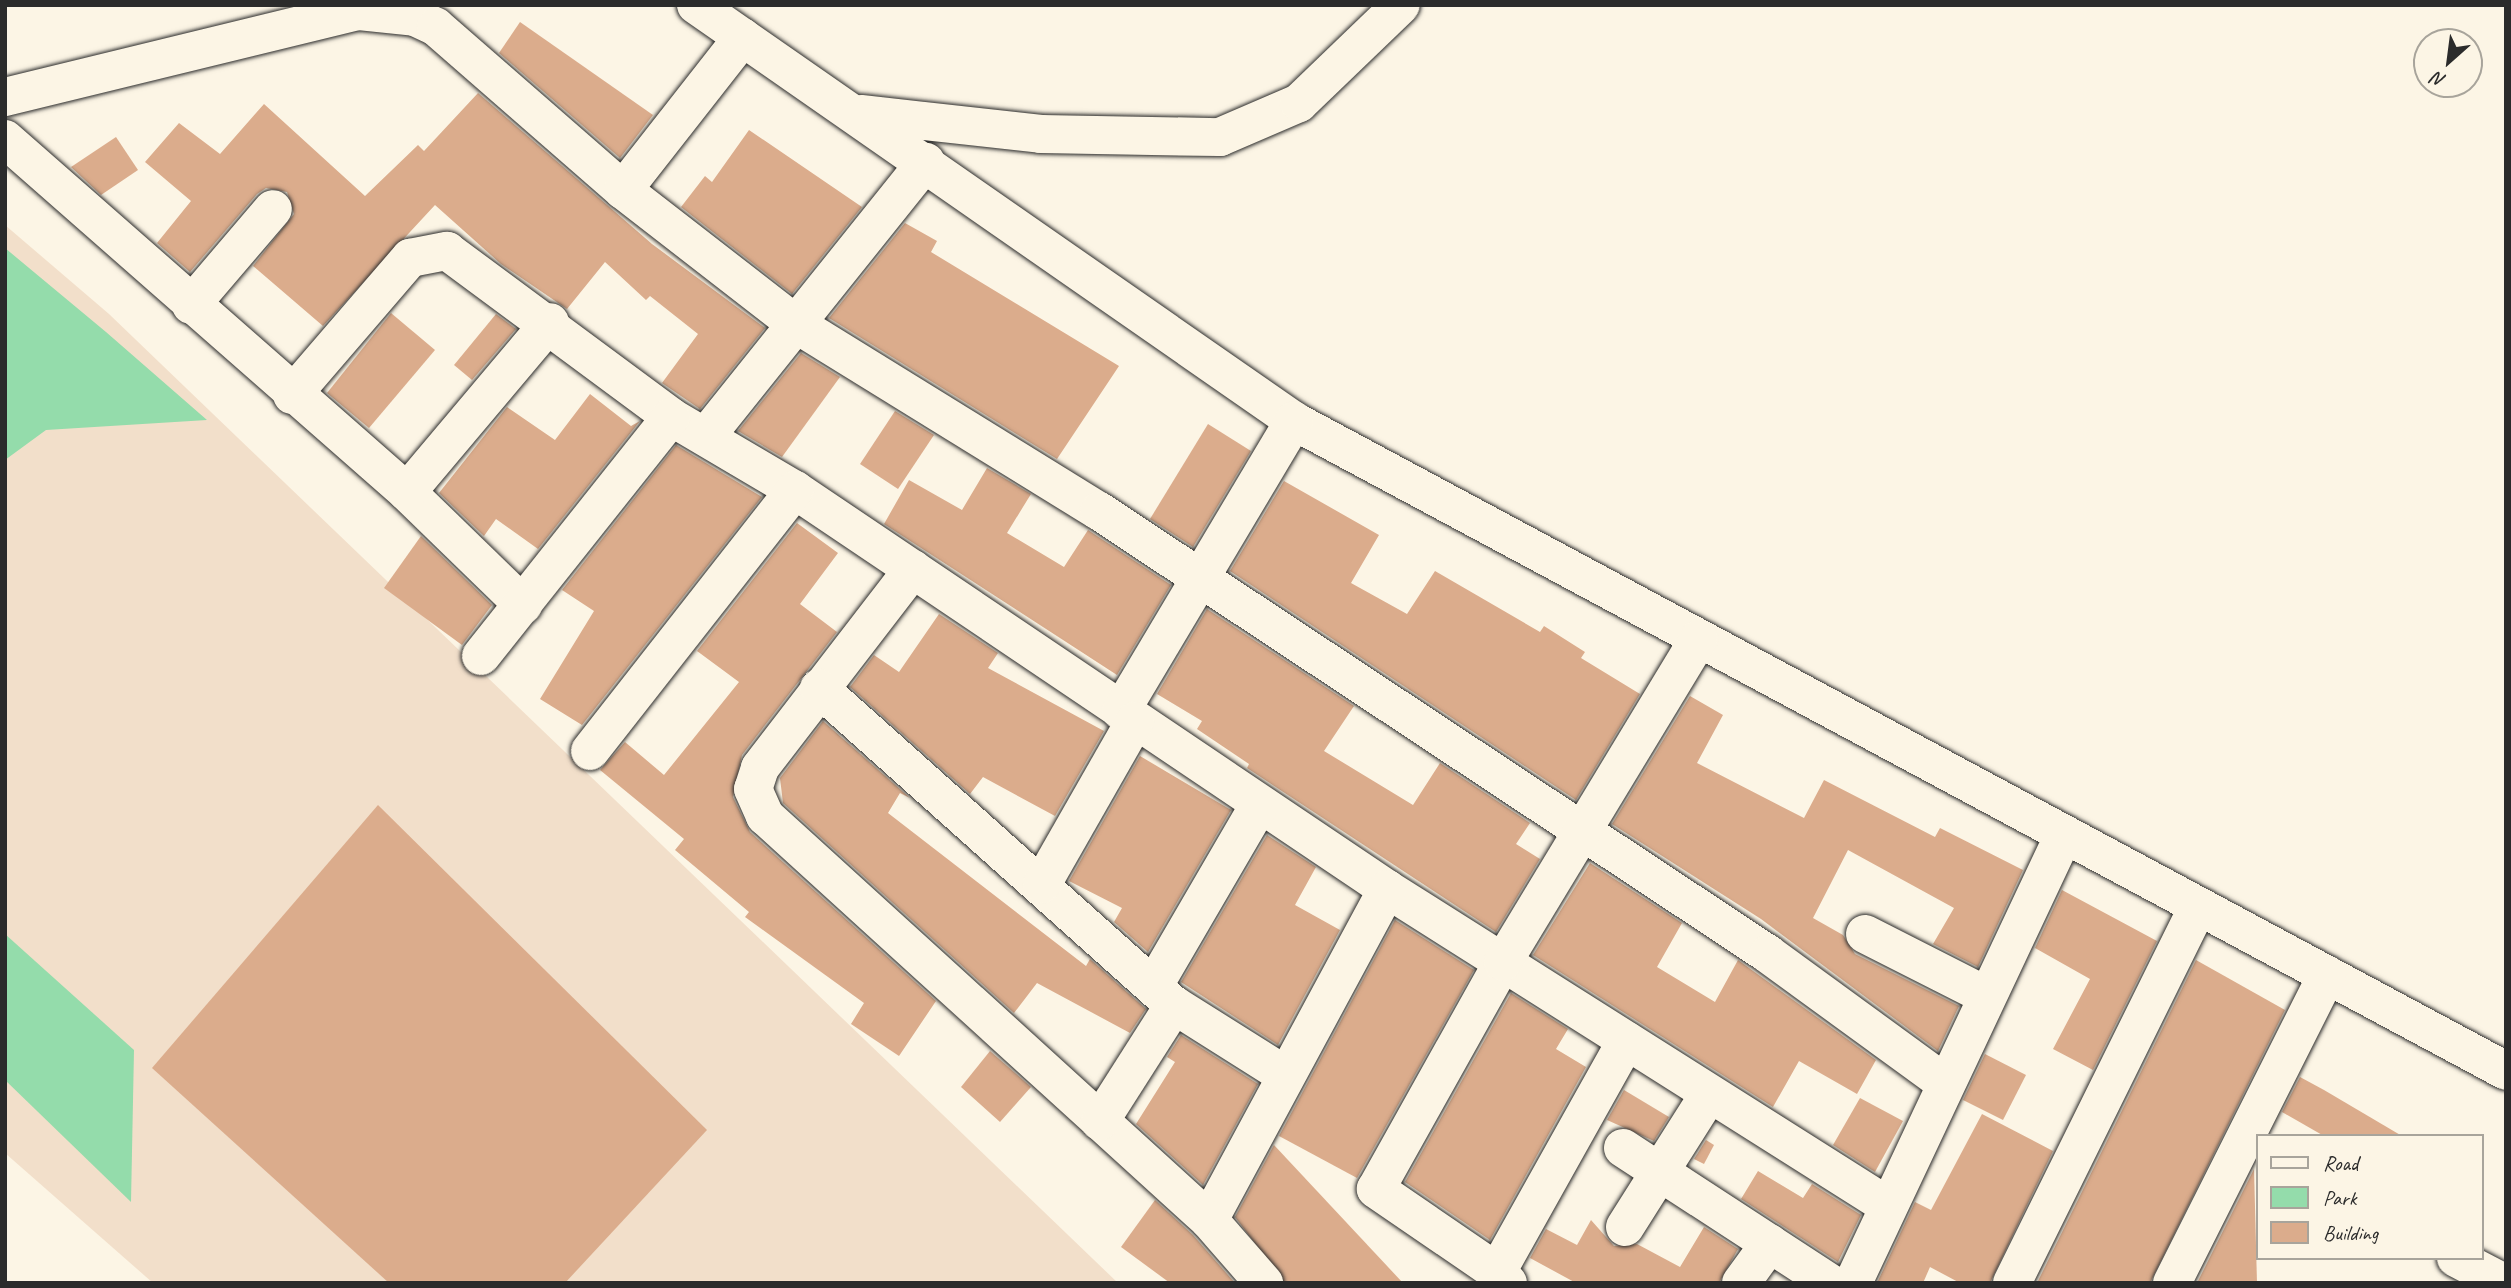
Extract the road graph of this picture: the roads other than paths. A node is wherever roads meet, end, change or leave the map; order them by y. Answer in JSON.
{"nodes":[{"id":1,"x":696,"y":5,"type":"edge"},
{"id":2,"x":1401,"y":5,"type":"edge"},
{"id":3,"x":743,"y":37,"type":"junction"},
{"id":4,"x":5,"y":97,"type":"edge"},
{"id":5,"x":855,"y":114,"type":"junction"},
{"id":6,"x":5,"y":139,"type":"edge"},
{"id":7,"x":926,"y":162,"type":"junction"},
{"id":8,"x":623,"y":190,"type":"junction"},
{"id":9,"x":272,"y":209,"type":"dead end"},
{"id":10,"x":191,"y":305,"type":"junction"},
{"id":11,"x":550,"y":322,"type":"junction"},
{"id":12,"x":796,"y":324,"type":"junction"},
{"id":13,"x":292,"y":395,"type":"junction"},
{"id":14,"x":671,"y":417,"type":"junction"},
{"id":15,"x":1294,"y":421,"type":"junction"},
{"id":16,"x":707,"y":435,"type":"junction"},
{"id":17,"x":795,"y":490,"type":"junction"},
{"id":18,"x":407,"y":492,"type":"junction"},
{"id":19,"x":913,"y":569,"type":"junction"},
{"id":20,"x":1203,"y":580,"type":"junction"},
{"id":21,"x":523,"y":605,"type":"junction"},
{"id":22,"x":1699,"y":639,"type":"junction"},
{"id":23,"x":481,"y":656,"type":"dead end"},
{"id":24,"x":819,"y":688,"type":"junction"},
{"id":25,"x":1128,"y":716,"type":"junction"},
{"id":26,"x":590,"y":751,"type":"dead end"},
{"id":27,"x":1259,"y":805,"type":"junction"},
{"id":28,"x":2064,"y":834,"type":"junction"},
{"id":29,"x":1582,"y":836,"type":"junction"},
{"id":30,"x":1042,"y":884,"type":"junction"},
{"id":31,"x":1387,"y":889,"type":"junction"},
{"id":32,"x":2198,"y":906,"type":"junction"},
{"id":33,"x":1865,"y":934,"type":"dead end"},
{"id":34,"x":1503,"y":962,"type":"junction"},
{"id":35,"x":2326,"y":975,"type":"junction"},
{"id":36,"x":1165,"y":993,"type":"junction"},
{"id":37,"x":1985,"y":995,"type":"junction"},
{"id":38,"x":1626,"y":1041,"type":"junction"},
{"id":39,"x":2506,"y":1072,"type":"edge"},
{"id":40,"x":1285,"y":1075,"type":"junction"},
{"id":41,"x":1945,"y":1083,"type":"junction"},
{"id":42,"x":1709,"y":1094,"type":"junction"},
{"id":43,"x":1100,"y":1121,"type":"junction"},
{"id":44,"x":2258,"y":1134,"type":"edge"},
{"id":45,"x":1623,"y":1148,"type":"dead end"},
{"id":46,"x":2250,"y":1153,"type":"edge"},
{"id":47,"x":1661,"y":1172,"type":"junction"},
{"id":48,"x":1888,"y":1206,"type":"junction"},
{"id":49,"x":1209,"y":1220,"type":"junction"},
{"id":50,"x":1625,"y":1227,"type":"dead end"},
{"id":51,"x":1770,"y":1243,"type":"junction"},
{"id":52,"x":2460,"y":1260,"type":"edge"},
{"id":53,"x":1503,"y":1277,"type":"edge"},
{"id":54,"x":2181,"y":1280,"type":"edge"},
{"id":55,"x":1264,"y":1283,"type":"edge"},
{"id":56,"x":1741,"y":1283,"type":"edge"},
{"id":57,"x":1830,"y":1283,"type":"edge"},
{"id":58,"x":1853,"y":1283,"type":"edge"},
{"id":59,"x":2012,"y":1283,"type":"edge"},
{"id":60,"x":2504,"y":1283,"type":"edge"}],
"edges":[{"from":1,"to":3,"type":"street"},
{"from":2,"to":5,"type":"street"},
{"from":3,"to":5,"type":"street"},
{"from":3,"to":8,"type":"street"},
{"from":4,"to":8,"type":"street"},
{"from":5,"to":7,"type":"street"},
{"from":6,"to":10,"type":"street"},
{"from":7,"to":12,"type":"street"},
{"from":7,"to":15,"type":"street"},
{"from":8,"to":12,"type":"street"},
{"from":9,"to":10,"type":"street"},
{"from":10,"to":13,"type":"street"},
{"from":11,"to":13,"type":"street"},
{"from":11,"to":14,"type":"street"},
{"from":11,"to":18,"type":"street"},
{"from":12,"to":16,"type":"street"},
{"from":12,"to":20,"type":"street"},
{"from":13,"to":18,"type":"street"},
{"from":14,"to":16,"type":"street"},
{"from":14,"to":21,"type":"street"},
{"from":15,"to":20,"type":"street"},
{"from":15,"to":22,"type":"street"},
{"from":16,"to":17,"type":"street"},
{"from":17,"to":19,"type":"street"},
{"from":17,"to":26,"type":"street"},
{"from":18,"to":21,"type":"street"},
{"from":19,"to":24,"type":"street"},
{"from":19,"to":25,"type":"street"},
{"from":20,"to":25,"type":"street"},
{"from":20,"to":29,"type":"street"},
{"from":21,"to":23,"type":"street"},
{"from":22,"to":28,"type":"street"},
{"from":22,"to":29,"type":"street"},
{"from":24,"to":30,"type":"street"},
{"from":24,"to":43,"type":"street"},
{"from":25,"to":27,"type":"street"},
{"from":25,"to":30,"type":"street"},
{"from":27,"to":31,"type":"street"},
{"from":27,"to":36,"type":"street"},
{"from":28,"to":32,"type":"street"},
{"from":28,"to":37,"type":"street"},
{"from":29,"to":34,"type":"street"},
{"from":29,"to":41,"type":"street"},
{"from":30,"to":36,"type":"street"},
{"from":31,"to":34,"type":"street"},
{"from":31,"to":40,"type":"street"},
{"from":32,"to":35,"type":"street"},
{"from":32,"to":59,"type":"street"},
{"from":33,"to":37,"type":"street"},
{"from":34,"to":38,"type":"street"},
{"from":34,"to":53,"type":"street"},
{"from":35,"to":39,"type":"street"},
{"from":35,"to":44,"type":"street"},
{"from":36,"to":40,"type":"street"},
{"from":36,"to":43,"type":"street"},
{"from":37,"to":41,"type":"street"},
{"from":38,"to":42,"type":"street"},
{"from":38,"to":53,"type":"street"},
{"from":40,"to":49,"type":"street"},
{"from":41,"to":48,"type":"street"},
{"from":42,"to":47,"type":"street"},
{"from":42,"to":48,"type":"street"},
{"from":43,"to":49,"type":"street"},
{"from":45,"to":47,"type":"street"},
{"from":46,"to":54,"type":"street"},
{"from":47,"to":50,"type":"street"},
{"from":47,"to":51,"type":"street"},
{"from":48,"to":58,"type":"street"},
{"from":49,"to":55,"type":"street"},
{"from":51,"to":56,"type":"street"},
{"from":51,"to":57,"type":"street"},
{"from":52,"to":60,"type":"street"}]}
